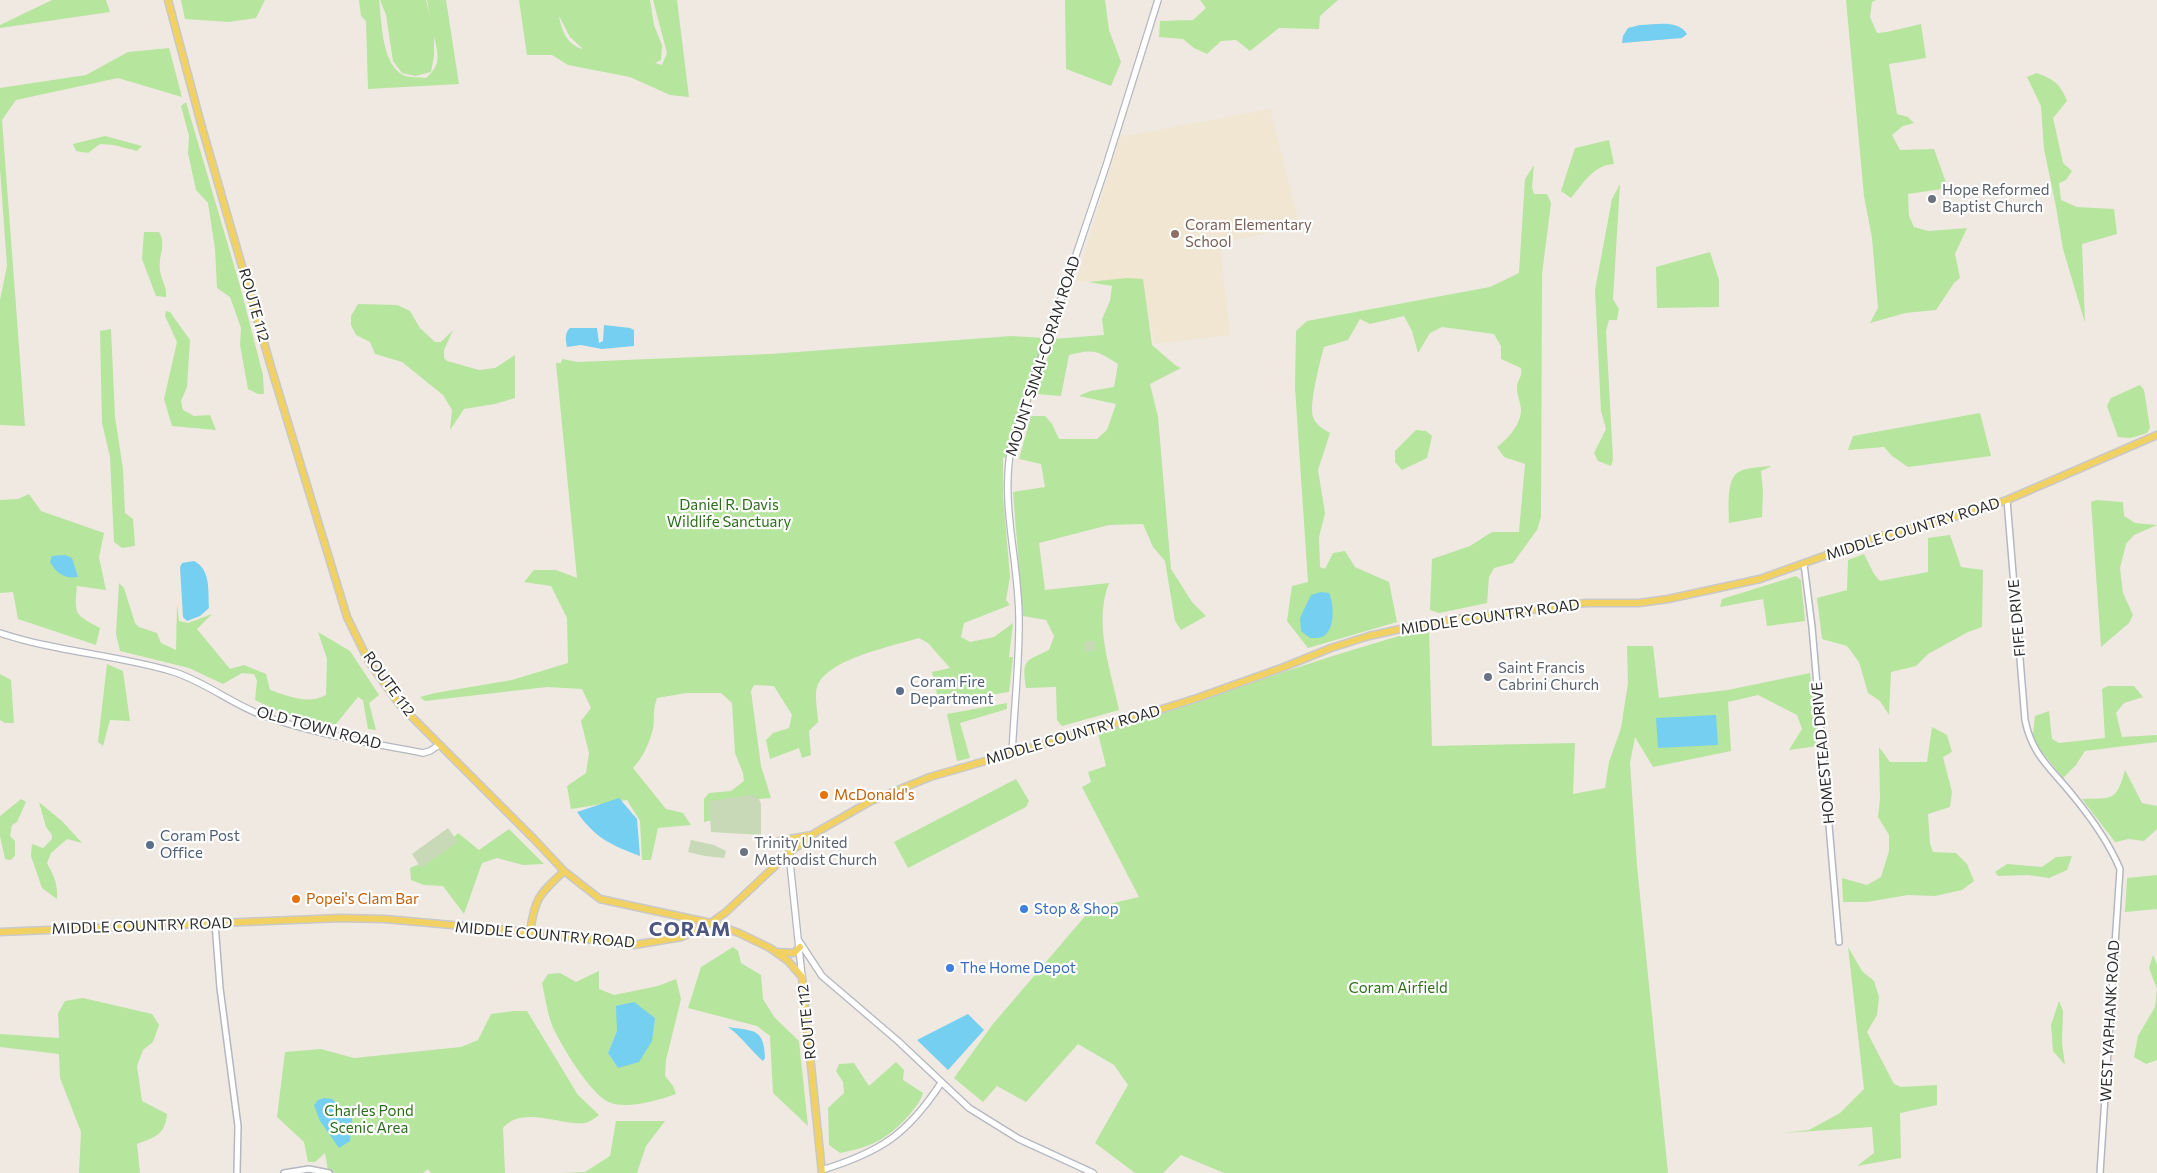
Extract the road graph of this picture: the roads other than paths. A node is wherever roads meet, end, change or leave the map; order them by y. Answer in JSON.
{"nodes":[{"id":1,"x":168,"y":0,"type":"edge"},
{"id":2,"x":1158,"y":0,"type":"edge"},
{"id":3,"x":2157,"y":436,"type":"edge"},
{"id":4,"x":2007,"y":500,"type":"junction"},
{"id":5,"x":1804,"y":564,"type":"junction"},
{"id":6,"x":0,"y":634,"type":"edge"},
{"id":7,"x":439,"y":745,"type":"junction"},
{"id":8,"x":1012,"y":754,"type":"junction"},
{"id":9,"x":813,"y":834,"type":"junction"},
{"id":10,"x":779,"y":841,"type":"dead end"},
{"id":11,"x":789,"y":854,"type":"junction"},
{"id":12,"x":2120,"y":869,"type":"joint"},
{"id":13,"x":564,"y":871,"type":"junction"},
{"id":14,"x":216,"y":923,"type":"junction"},
{"id":15,"x":711,"y":923,"type":"junction"},
{"id":16,"x":0,"y":932,"type":"edge"},
{"id":17,"x":530,"y":932,"type":"junction"},
{"id":18,"x":1839,"y":942,"type":"dead end"},
{"id":19,"x":800,"y":944,"type":"junction"},
{"id":20,"x":776,"y":952,"type":"junction"},
{"id":21,"x":802,"y":977,"type":"junction"},
{"id":22,"x":941,"y":1083,"type":"junction"},
{"id":23,"x":822,"y":1171,"type":"edge"},
{"id":24,"x":237,"y":1173,"type":"edge"},
{"id":25,"x":284,"y":1173,"type":"edge"},
{"id":26,"x":329,"y":1173,"type":"edge"},
{"id":27,"x":1093,"y":1173,"type":"edge"},
{"id":28,"x":2100,"y":1173,"type":"edge"}],
"edges":[{"from":1,"to":7,"type":"main road","name":"ROUTE 112"},
{"from":2,"to":8,"type":"main road","name":"MOUNT SINAI-CORAM ROAD"},
{"from":3,"to":4,"type":"main road","name":"MIDDLE COUNTRY ROAD"},
{"from":4,"to":5,"type":"main road","name":"MIDDLE COUNTRY ROAD"},
{"from":4,"to":12,"type":"street","name":"FIFE DRIVE"},
{"from":5,"to":8,"type":"main road","name":"MIDDLE COUNTRY ROAD"},
{"from":5,"to":18,"type":"street","name":"HOMESTEAD DRIVE"},
{"from":6,"to":7,"type":"main road","name":"OLD TOWN ROAD"},
{"from":7,"to":13,"type":"main road","name":"ROUTE 112"},
{"from":8,"to":9,"type":"main road","name":"MIDDLE COUNTRY ROAD"},
{"from":9,"to":10,"type":"main road"},
{"from":9,"to":11,"type":"main road","name":"MIDDLE COUNTRY ROAD"},
{"from":11,"to":15,"type":"main road","name":"MIDDLE COUNTRY ROAD"},
{"from":11,"to":19,"type":"main road"},
{"from":12,"to":28,"type":"street","name":"WEST YAPHANK ROAD"},
{"from":13,"to":15,"type":"main road","name":"ROUTE 112"},
{"from":13,"to":17,"type":"main road"},
{"from":14,"to":16,"type":"main road","name":"MIDDLE COUNTRY ROAD"},
{"from":14,"to":17,"type":"main road","name":"MIDDLE COUNTRY ROAD"},
{"from":14,"to":24,"type":"street"},
{"from":15,"to":17,"type":"main road","name":"MIDDLE COUNTRY ROAD"},
{"from":15,"to":20,"type":"main road","name":"ROUTE 112"},
{"from":19,"to":20,"type":"main road"},
{"from":19,"to":21,"type":"main road"},
{"from":19,"to":22,"type":"main road"},
{"from":20,"to":21,"type":"main road","name":"ROUTE 112"},
{"from":21,"to":23,"type":"main road","name":"ROUTE 112"},
{"from":22,"to":23,"type":"main road"},
{"from":22,"to":27,"type":"main road"},
{"from":25,"to":26,"type":"street"}]}
